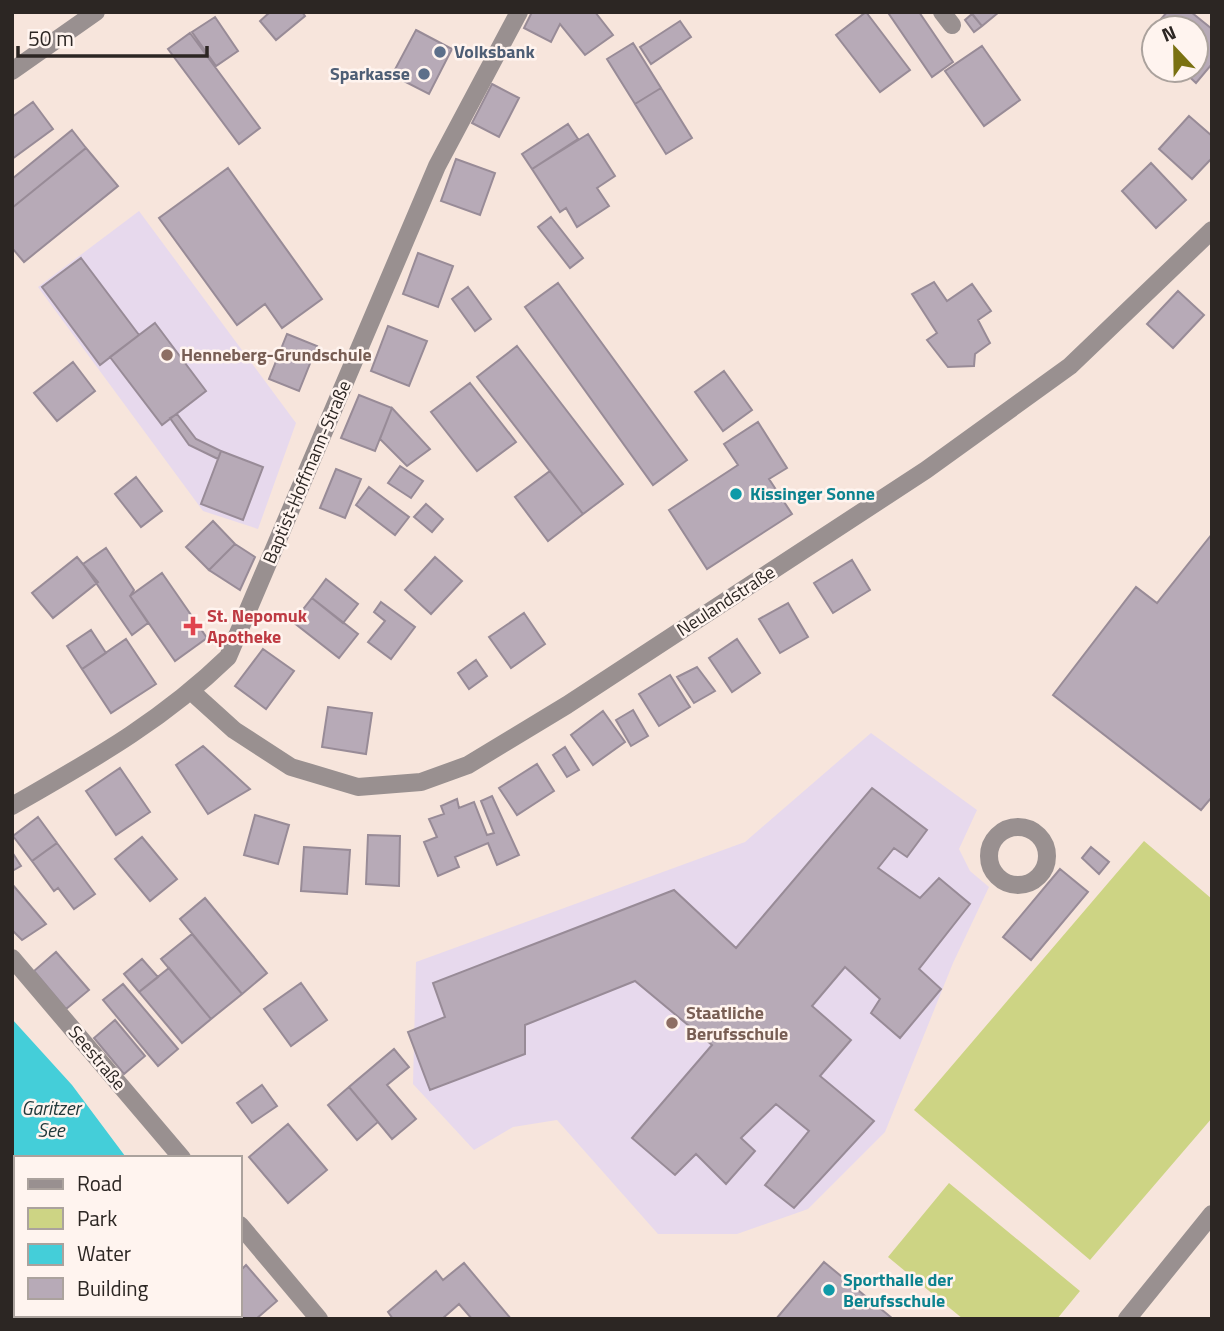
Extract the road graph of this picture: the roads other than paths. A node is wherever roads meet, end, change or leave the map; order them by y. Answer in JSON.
{"nodes":[{"id":1,"x":96,"y":12,"type":"edge"},
{"id":2,"x":519,"y":12,"type":"edge"},
{"id":3,"x":12,"y":71,"type":"edge"},
{"id":4,"x":1212,"y":230,"type":"edge"},
{"id":5,"x":192,"y":692,"type":"junction"},
{"id":6,"x":12,"y":806,"type":"edge"},
{"id":7,"x":12,"y":958,"type":"edge"},
{"id":8,"x":180,"y":1156,"type":"edge"},
{"id":9,"x":1212,"y":1214,"type":"edge"},
{"id":10,"x":242,"y":1227,"type":"edge"},
{"id":11,"x":319,"y":1319,"type":"edge"},
{"id":12,"x":1127,"y":1319,"type":"edge"}],
"edges":[{"from":1,"to":3,"type":"street"},
{"from":2,"to":5,"type":"street","name":"Baptist-Hoffmann-Straße"},
{"from":4,"to":5,"type":"street","name":"Neulandstraße"},
{"from":5,"to":6,"type":"street","name":"Baptist-Hoffmann-Straße"},
{"from":7,"to":8,"type":"street","name":"Seestraße"},
{"from":9,"to":12,"type":"street"},
{"from":10,"to":11,"type":"street"}]}
